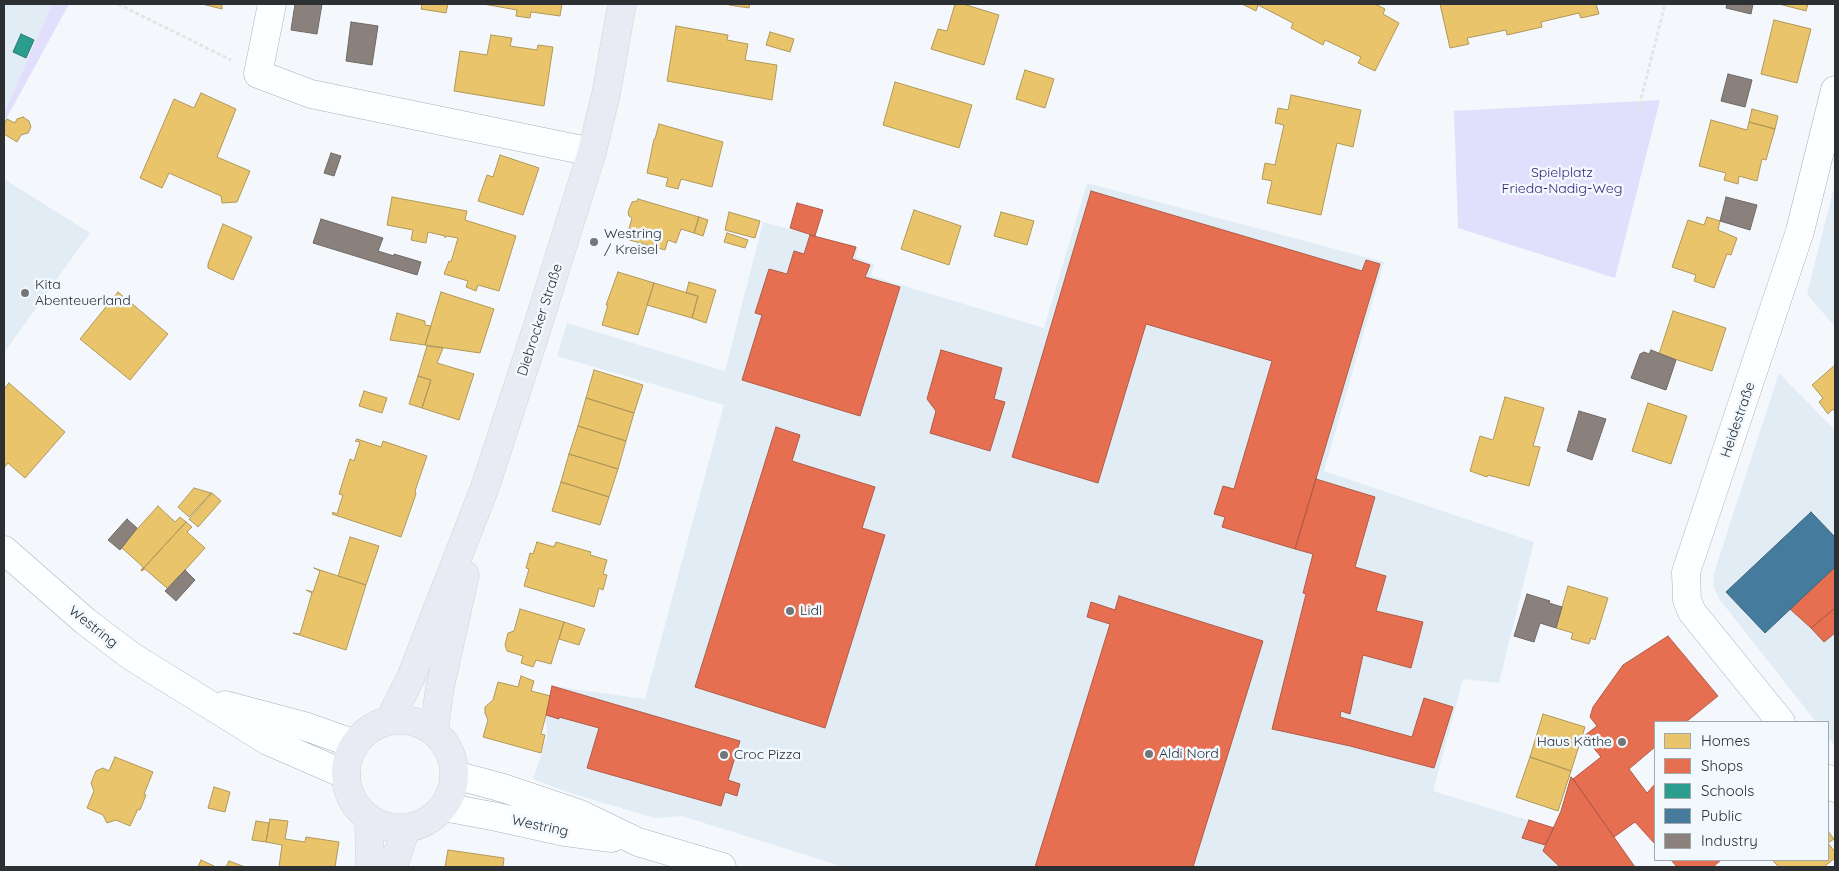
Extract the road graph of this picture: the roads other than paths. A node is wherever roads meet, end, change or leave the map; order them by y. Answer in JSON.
{"nodes":[{"id":1,"x":272,"y":4,"type":"edge"},
{"id":2,"x":622,"y":4,"type":"edge"},
{"id":3,"x":1835,"y":90,"type":"edge"},
{"id":4,"x":592,"y":152,"type":"junction"},
{"id":5,"x":485,"y":487,"type":"junction"},
{"id":6,"x":4,"y":550,"type":"edge"},
{"id":7,"x":190,"y":694,"type":"junction"},
{"id":8,"x":389,"y":720,"type":"junction"},
{"id":9,"x":1780,"y":721,"type":"edge"},
{"id":10,"x":434,"y":731,"type":"junction"},
{"id":11,"x":355,"y":744,"type":"junction"},
{"id":12,"x":346,"y":775,"type":"junction"},
{"id":13,"x":455,"y":775,"type":"junction"},
{"id":14,"x":444,"y":807,"type":"junction"},
{"id":15,"x":369,"y":818,"type":"junction"},
{"id":16,"x":406,"y":828,"type":"junction"},
{"id":17,"x":638,"y":842,"type":"junction"},
{"id":18,"x":370,"y":867,"type":"edge"},
{"id":19,"x":393,"y":867,"type":"edge"},
{"id":20,"x":722,"y":867,"type":"edge"}],
"edges":[{"from":1,"to":4,"type":"street"},
{"from":2,"to":4,"type":"main road","name":"Diebrocker Straße"},
{"from":3,"to":9,"type":"street","name":"Heidestraße"},
{"from":4,"to":5,"type":"main road","name":"Diebrocker Straße"},
{"from":5,"to":8,"type":"main road","name":"Diebrocker Straße"},
{"from":5,"to":10,"type":"main road","name":"Diebrocker Straße"},
{"from":6,"to":7,"type":"street","name":"Westring"},
{"from":7,"to":11,"type":"street","name":"Westring"},
{"from":7,"to":12,"type":"street","name":"Westring"},
{"from":8,"to":10,"type":"main road"},
{"from":8,"to":11,"type":"main road"},
{"from":10,"to":13,"type":"main road"},
{"from":11,"to":12,"type":"main road"},
{"from":12,"to":15,"type":"main road"},
{"from":13,"to":14,"type":"main road"},
{"from":13,"to":17,"type":"street","name":"Westring"},
{"from":14,"to":16,"type":"main road"},
{"from":14,"to":17,"type":"street","name":"Westring"},
{"from":15,"to":16,"type":"main road"},
{"from":15,"to":18,"type":"main road"},
{"from":16,"to":19,"type":"main road"},
{"from":17,"to":20,"type":"street","name":"Westring"}]}
